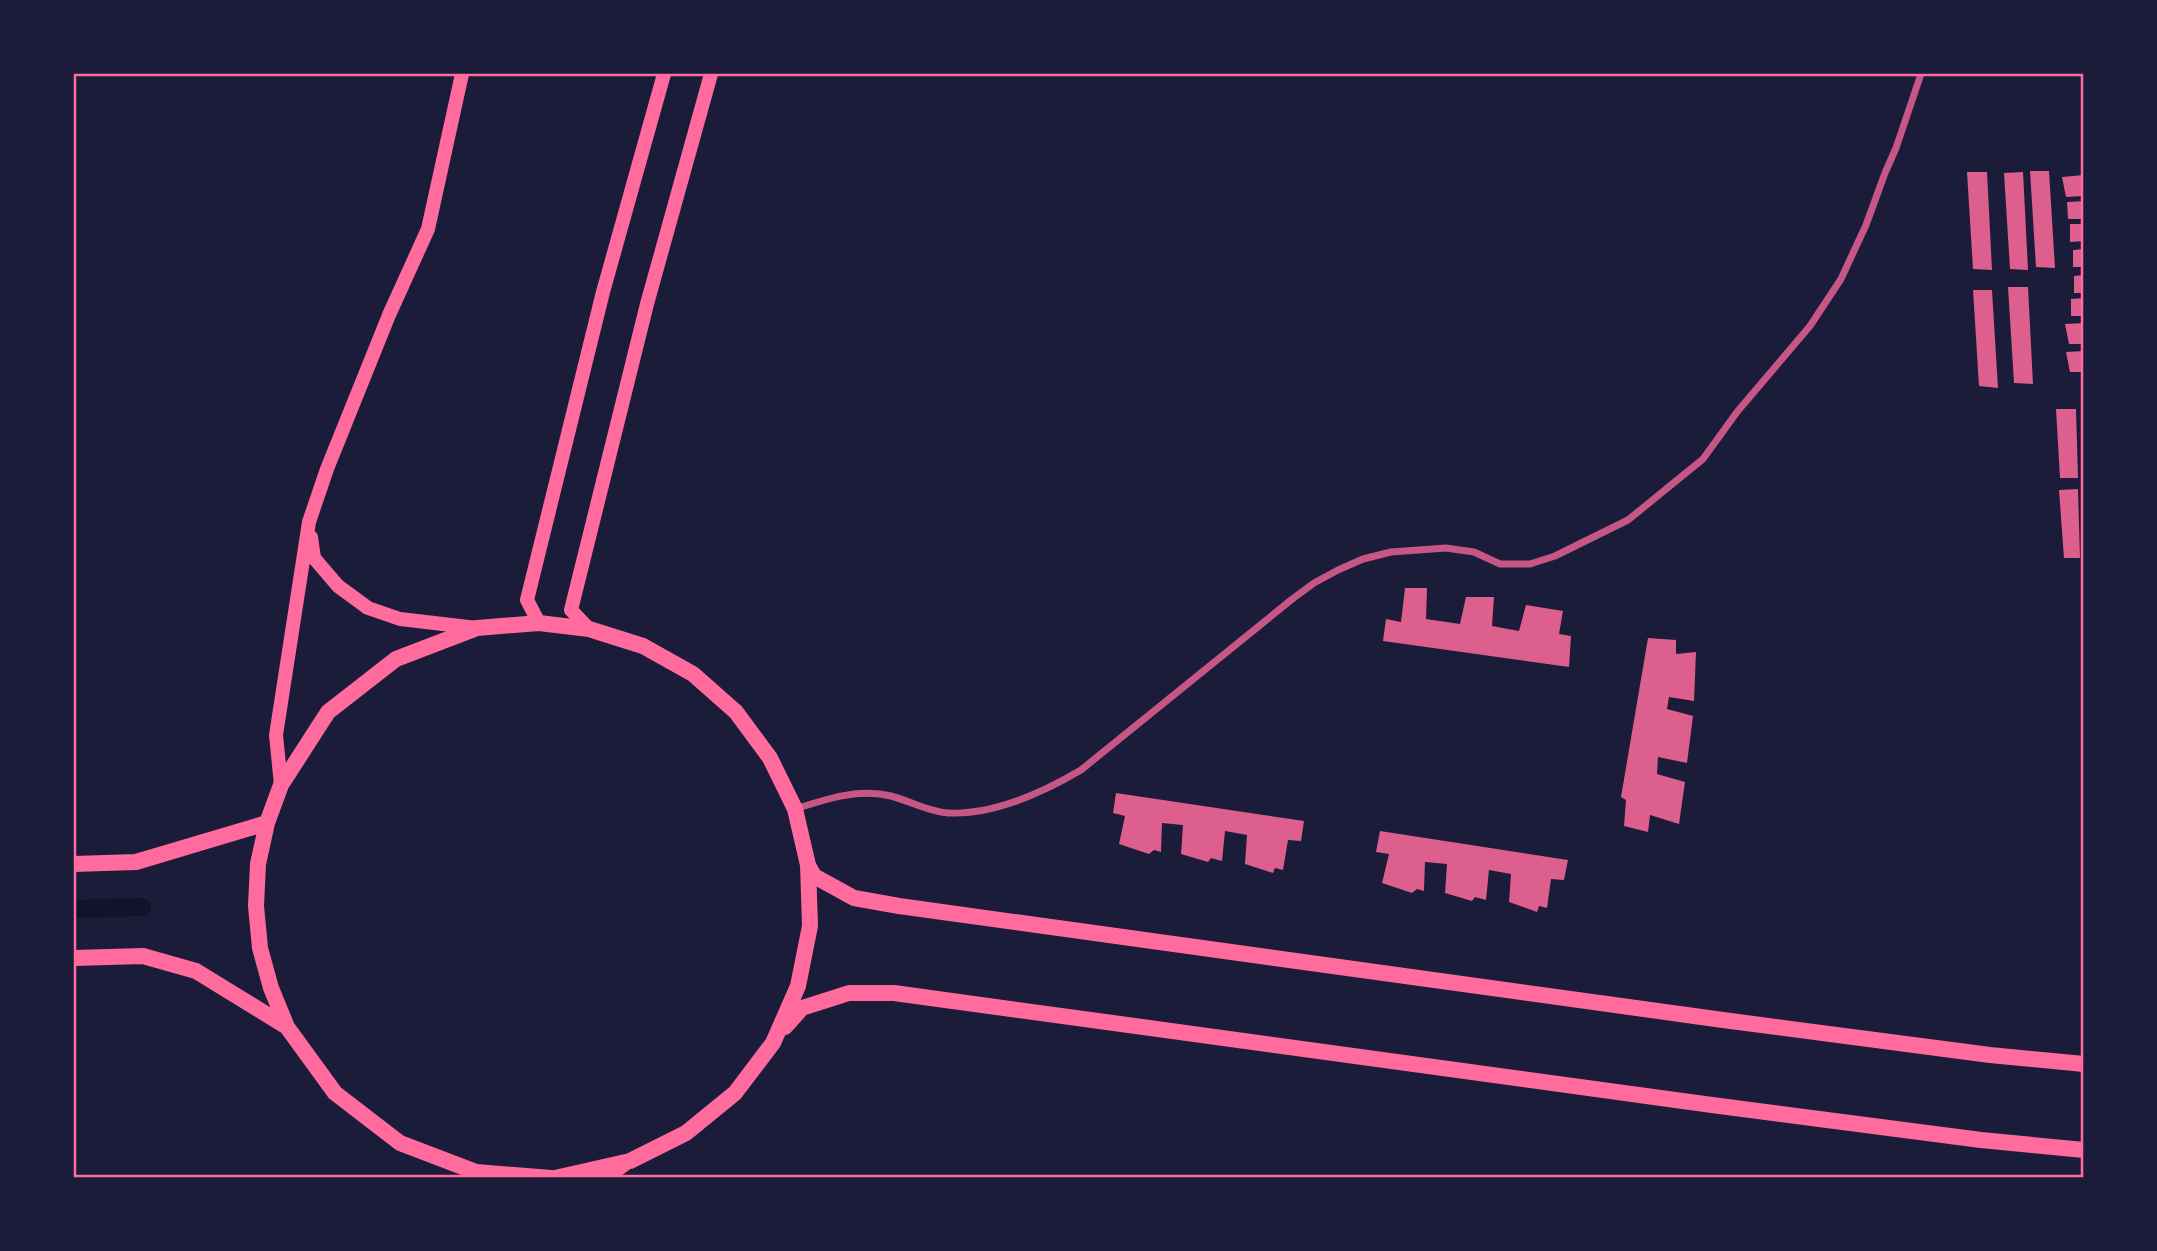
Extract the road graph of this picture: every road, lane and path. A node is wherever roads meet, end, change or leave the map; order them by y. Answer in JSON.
{"nodes":[{"id":1,"x":462,"y":74,"type":"edge"},
{"id":2,"x":664,"y":74,"type":"edge"},
{"id":3,"x":711,"y":74,"type":"edge"},
{"id":4,"x":1921,"y":74,"type":"edge"},
{"id":5,"x":309,"y":522,"type":"junction"},
{"id":6,"x":539,"y":623,"type":"junction"},
{"id":7,"x":477,"y":628,"type":"junction"},
{"id":8,"x":589,"y":629,"type":"junction"},
{"id":9,"x":281,"y":785,"type":"junction"},
{"id":10,"x":795,"y":809,"type":"junction"},
{"id":11,"x":267,"y":823,"type":"junction"},
{"id":12,"x":74,"y":864,"type":"edge"},
{"id":13,"x":808,"y":865,"type":"junction"},
{"id":14,"x":74,"y":958,"type":"edge"},
{"id":15,"x":287,"y":1027,"type":"junction"},
{"id":16,"x":773,"y":1042,"type":"junction"},
{"id":17,"x":2084,"y":1064,"type":"edge"},
{"id":18,"x":2084,"y":1150,"type":"edge"},
{"id":19,"x":630,"y":1161,"type":"junction"},
{"id":20,"x":480,"y":1175,"type":"edge"},
{"id":21,"x":553,"y":1178,"type":"edge"},
{"id":22,"x":606,"y":1178,"type":"edge"}],
"edges":[{"from":1,"to":5,"type":"main road"},
{"from":2,"to":6,"type":"main road"},
{"from":3,"to":8,"type":"main road"},
{"from":4,"to":10,"type":"street"},
{"from":5,"to":7,"type":"main road"},
{"from":5,"to":9,"type":"main road"},
{"from":6,"to":7,"type":"highway"},
{"from":6,"to":8,"type":"highway"},
{"from":7,"to":9,"type":"highway"},
{"from":8,"to":10,"type":"highway"},
{"from":9,"to":11,"type":"highway"},
{"from":10,"to":13,"type":"highway"},
{"from":11,"to":12,"type":"highway"},
{"from":11,"to":15,"type":"highway"},
{"from":13,"to":16,"type":"highway"},
{"from":13,"to":17,"type":"highway"},
{"from":14,"to":15,"type":"highway"},
{"from":15,"to":20,"type":"highway"},
{"from":16,"to":18,"type":"highway"},
{"from":16,"to":19,"type":"highway"},
{"from":19,"to":21,"type":"highway"},
{"from":19,"to":22,"type":"main road"},
{"from":20,"to":21,"type":"highway"}]}
